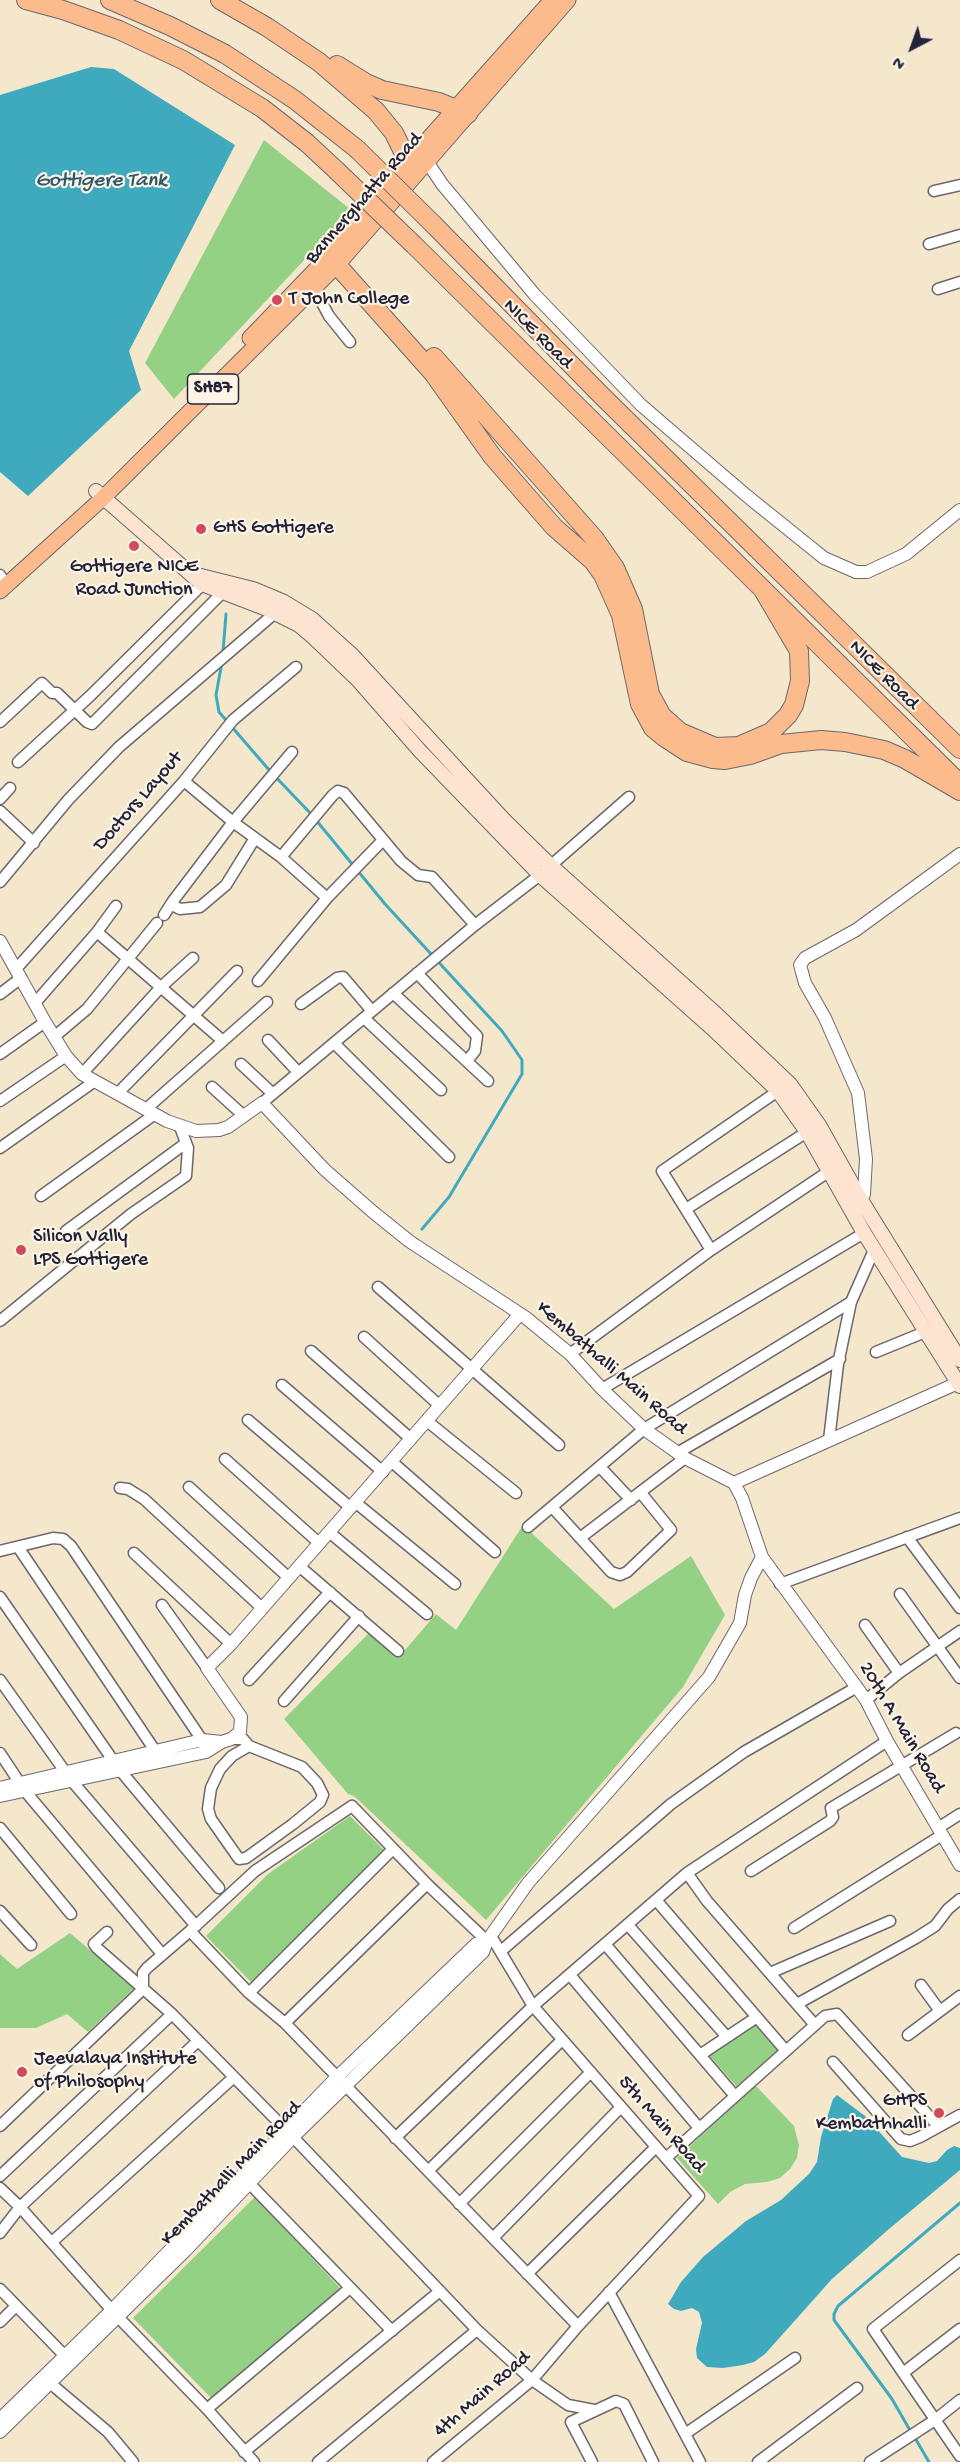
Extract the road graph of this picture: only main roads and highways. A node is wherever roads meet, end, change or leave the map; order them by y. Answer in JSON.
{"nodes":[{"id":1,"x":26,"y":0,"type":"edge"},
{"id":2,"x":110,"y":0,"type":"edge"},
{"id":3,"x":552,"y":0,"type":"edge"},
{"id":4,"x":568,"y":0,"type":"edge"},
{"id":5,"x":233,"y":3,"type":"edge"},
{"id":6,"x":462,"y":111,"type":"junction"},
{"id":7,"x":416,"y":166,"type":"junction"},
{"id":8,"x":337,"y":257,"type":"junction"},
{"id":9,"x":100,"y":494,"type":"junction"},
{"id":10,"x":201,"y":579,"type":"junction"},
{"id":11,"x":1,"y":581,"type":"edge"},
{"id":12,"x":763,"y":590,"type":"junction"},
{"id":13,"x":960,"y":749,"type":"edge"},
{"id":14,"x":960,"y":784,"type":"edge"},
{"id":15,"x":960,"y":791,"type":"edge"},
{"id":16,"x":545,"y":870,"type":"junction"},
{"id":17,"x":855,"y":1204,"type":"junction"},
{"id":18,"x":960,"y":1360,"type":"edge"},
{"id":19,"x":959,"y":1384,"type":"edge"}],
"edges":[{"from":1,"to":12,"type":"highway","name":"NICE Road","bridge":true},
{"from":2,"to":13,"type":"highway","name":"NICE Road","bridge":true},
{"from":3,"to":6,"type":"main road","name":"Bannerghatta Road","number":"SH87"},
{"from":4,"to":6,"type":"main road","name":"Bannerghatta Road","number":"SH87"},
{"from":5,"to":6,"type":"highway"},
{"from":5,"to":7,"type":"highway"},
{"from":6,"to":7,"type":"main road","name":"Bannerghatta Road","number":"SH87"},
{"from":7,"to":8,"type":"main road","name":"Bannerghatta Road","number":"SH87"},
{"from":8,"to":9,"type":"main road","name":"Bannerghatta Road","number":"SH87"},
{"from":8,"to":9,"type":"main road","name":"Bannerghatta Road","number":"SH87"},
{"from":8,"to":12,"type":"highway"},
{"from":8,"to":15,"type":"highway"},
{"from":9,"to":10,"type":"main road"},
{"from":9,"to":11,"type":"main road","name":"Bannerghatta Road","number":"SH87"},
{"from":10,"to":16,"type":"main road"},
{"from":10,"to":16,"type":"main road"},
{"from":12,"to":14,"type":"highway","name":"NICE Road"},
{"from":16,"to":17,"type":"main road"},
{"from":16,"to":17,"type":"main road"},
{"from":17,"to":18,"type":"main road"},
{"from":17,"to":19,"type":"main road"}]}
